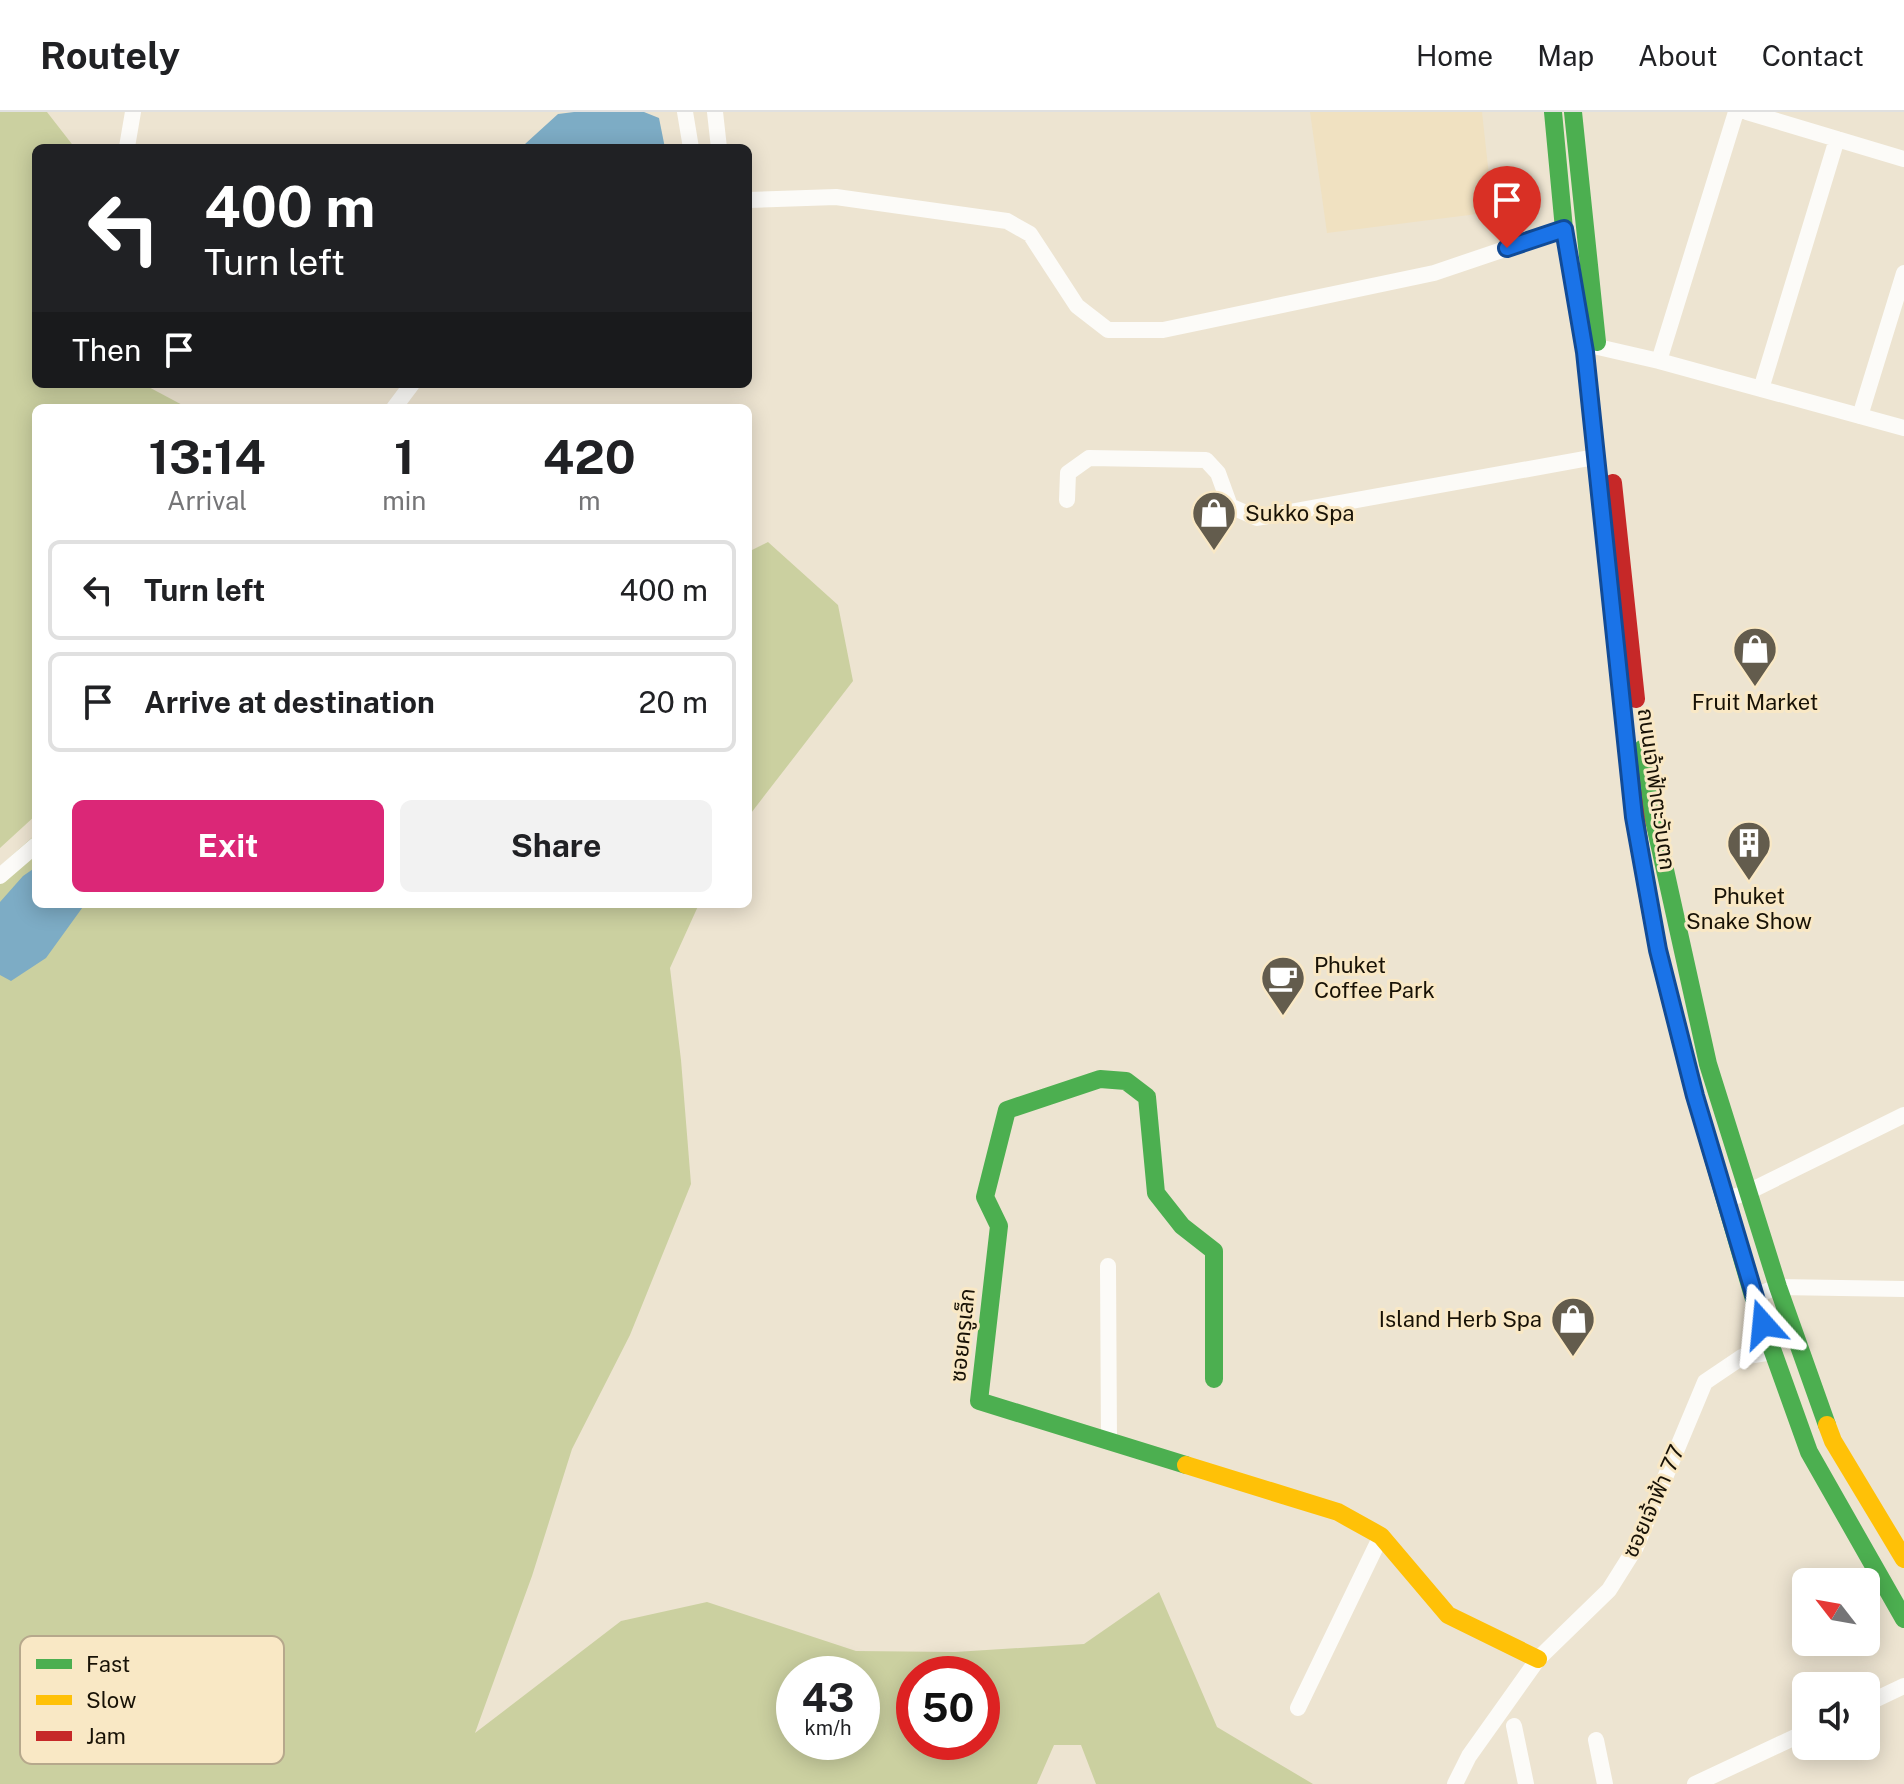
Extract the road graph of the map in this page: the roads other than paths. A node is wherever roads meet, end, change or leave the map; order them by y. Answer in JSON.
{"nodes":[{"id":1,"x":133,"y":112,"type":"edge"},
{"id":2,"x":685,"y":112,"type":"edge"},
{"id":3,"x":715,"y":112,"type":"edge"},
{"id":4,"x":1553,"y":112,"type":"edge"},
{"id":5,"x":1573,"y":112,"type":"edge"},
{"id":6,"x":1736,"y":112,"type":"edge"},
{"id":7,"x":1747,"y":112,"type":"edge"},
{"id":8,"x":1837,"y":139,"type":"junction"},
{"id":9,"x":128,"y":144,"type":"edge"},
{"id":10,"x":690,"y":144,"type":"edge"},
{"id":11,"x":719,"y":144,"type":"edge"},
{"id":12,"x":1904,"y":159,"type":"edge"},
{"id":13,"x":752,"y":200,"type":"edge"},
{"id":14,"x":1564,"y":229,"type":"junction"},
{"id":15,"x":1904,"y":273,"type":"edge"},
{"id":16,"x":1598,"y":347,"type":"junction"},
{"id":17,"x":1659,"y":361,"type":"junction"},
{"id":18,"x":1761,"y":389,"type":"junction"},
{"id":19,"x":1860,"y":416,"type":"junction"},
{"id":20,"x":1904,"y":428,"type":"edge"},
{"id":21,"x":1595,"y":457,"type":"junction"},
{"id":22,"x":1067,"y":500,"type":"dead end"},
{"id":23,"x":32,"y":848,"type":"edge"},
{"id":24,"x":0,"y":876,"type":"edge"},
{"id":25,"x":1904,"y":1115,"type":"edge"},
{"id":26,"x":1748,"y":1192,"type":"junction"},
{"id":27,"x":1725,"y":1200,"type":"junction"},
{"id":28,"x":1108,"y":1266,"type":"dead end"},
{"id":29,"x":1778,"y":1287,"type":"junction"},
{"id":30,"x":1904,"y":1289,"type":"edge"},
{"id":31,"x":1753,"y":1296,"type":"junction"},
{"id":32,"x":1772,"y":1352,"type":"junction"},
{"id":33,"x":1214,"y":1379,"type":"dead end"},
{"id":34,"x":1109,"y":1440,"type":"junction"},
{"id":35,"x":1381,"y":1536,"type":"junction"},
{"id":36,"x":1904,"y":1559,"type":"edge"},
{"id":37,"x":1904,"y":1619,"type":"edge"},
{"id":38,"x":1538,"y":1659,"type":"junction"},
{"id":39,"x":1904,"y":1686,"type":"edge"},
{"id":40,"x":1880,"y":1697,"type":"edge"},
{"id":41,"x":1298,"y":1708,"type":"dead end"},
{"id":42,"x":1514,"y":1726,"type":"dead end"},
{"id":43,"x":1792,"y":1739,"type":"edge"},
{"id":44,"x":1596,"y":1740,"type":"dead end"},
{"id":45,"x":1455,"y":1784,"type":"edge"},
{"id":46,"x":1526,"y":1784,"type":"edge"},
{"id":47,"x":1605,"y":1784,"type":"edge"},
{"id":48,"x":1695,"y":1784,"type":"edge"}],
"edges":[{"from":1,"to":9,"type":"street"},
{"from":2,"to":10,"type":"street"},
{"from":3,"to":11,"type":"street"},
{"from":4,"to":14,"type":"main road","name":"ถนนเจ้าฟ้าตะวันตก"},
{"from":5,"to":16,"type":"main road","name":"ถนนเจ้าฟ้าตะวันตก"},
{"from":6,"to":17,"type":"street"},
{"from":7,"to":8,"type":"street"},
{"from":8,"to":12,"type":"street"},
{"from":8,"to":18,"type":"street"},
{"from":13,"to":14,"type":"street"},
{"from":14,"to":21,"type":"main road","name":"ถนนเจ้าฟ้าตะวันตก"},
{"from":15,"to":19,"type":"street"},
{"from":16,"to":17,"type":"street"},
{"from":16,"to":26,"type":"main road","name":"ถนนเจ้าฟ้าตะวันตก"},
{"from":17,"to":18,"type":"street"},
{"from":18,"to":19,"type":"street"},
{"from":19,"to":20,"type":"street"},
{"from":21,"to":22,"type":"street"},
{"from":21,"to":27,"type":"main road","name":"ถนนเจ้าฟ้าตะวันตก"},
{"from":23,"to":24,"type":"street"},
{"from":25,"to":26,"type":"street"},
{"from":26,"to":27,"type":"street"},
{"from":26,"to":29,"type":"main road","name":"ถนนเจ้าฟ้าตะวันตก"},
{"from":27,"to":31,"type":"main road","name":"ถนนเจ้าฟ้าตะวันตก"},
{"from":28,"to":34,"type":"street"},
{"from":29,"to":30,"type":"street"},
{"from":29,"to":31,"type":"street"},
{"from":29,"to":36,"type":"main road","name":"ถนนเจ้าฟ้าตะวันตก"},
{"from":31,"to":32,"type":"main road","name":"ถนนเจ้าฟ้าตะวันตก"},
{"from":32,"to":37,"type":"main road","name":"ถนนเจ้าฟ้าตะวันตก"},
{"from":32,"to":38,"type":"street","name":"ซอยเจ้าฟ้า 77"},
{"from":33,"to":34,"type":"main road","name":"ซอยครูเล็ก"},
{"from":34,"to":35,"type":"main road","name":"ซอยครูเล็ก"},
{"from":35,"to":38,"type":"main road","name":"ซอยครูเล็ก"},
{"from":35,"to":41,"type":"street"},
{"from":38,"to":45,"type":"street","name":"ซอยเจ้าฟ้า 77"},
{"from":39,"to":40,"type":"street"},
{"from":42,"to":46,"type":"street"},
{"from":43,"to":48,"type":"street"},
{"from":44,"to":47,"type":"street"}]}
